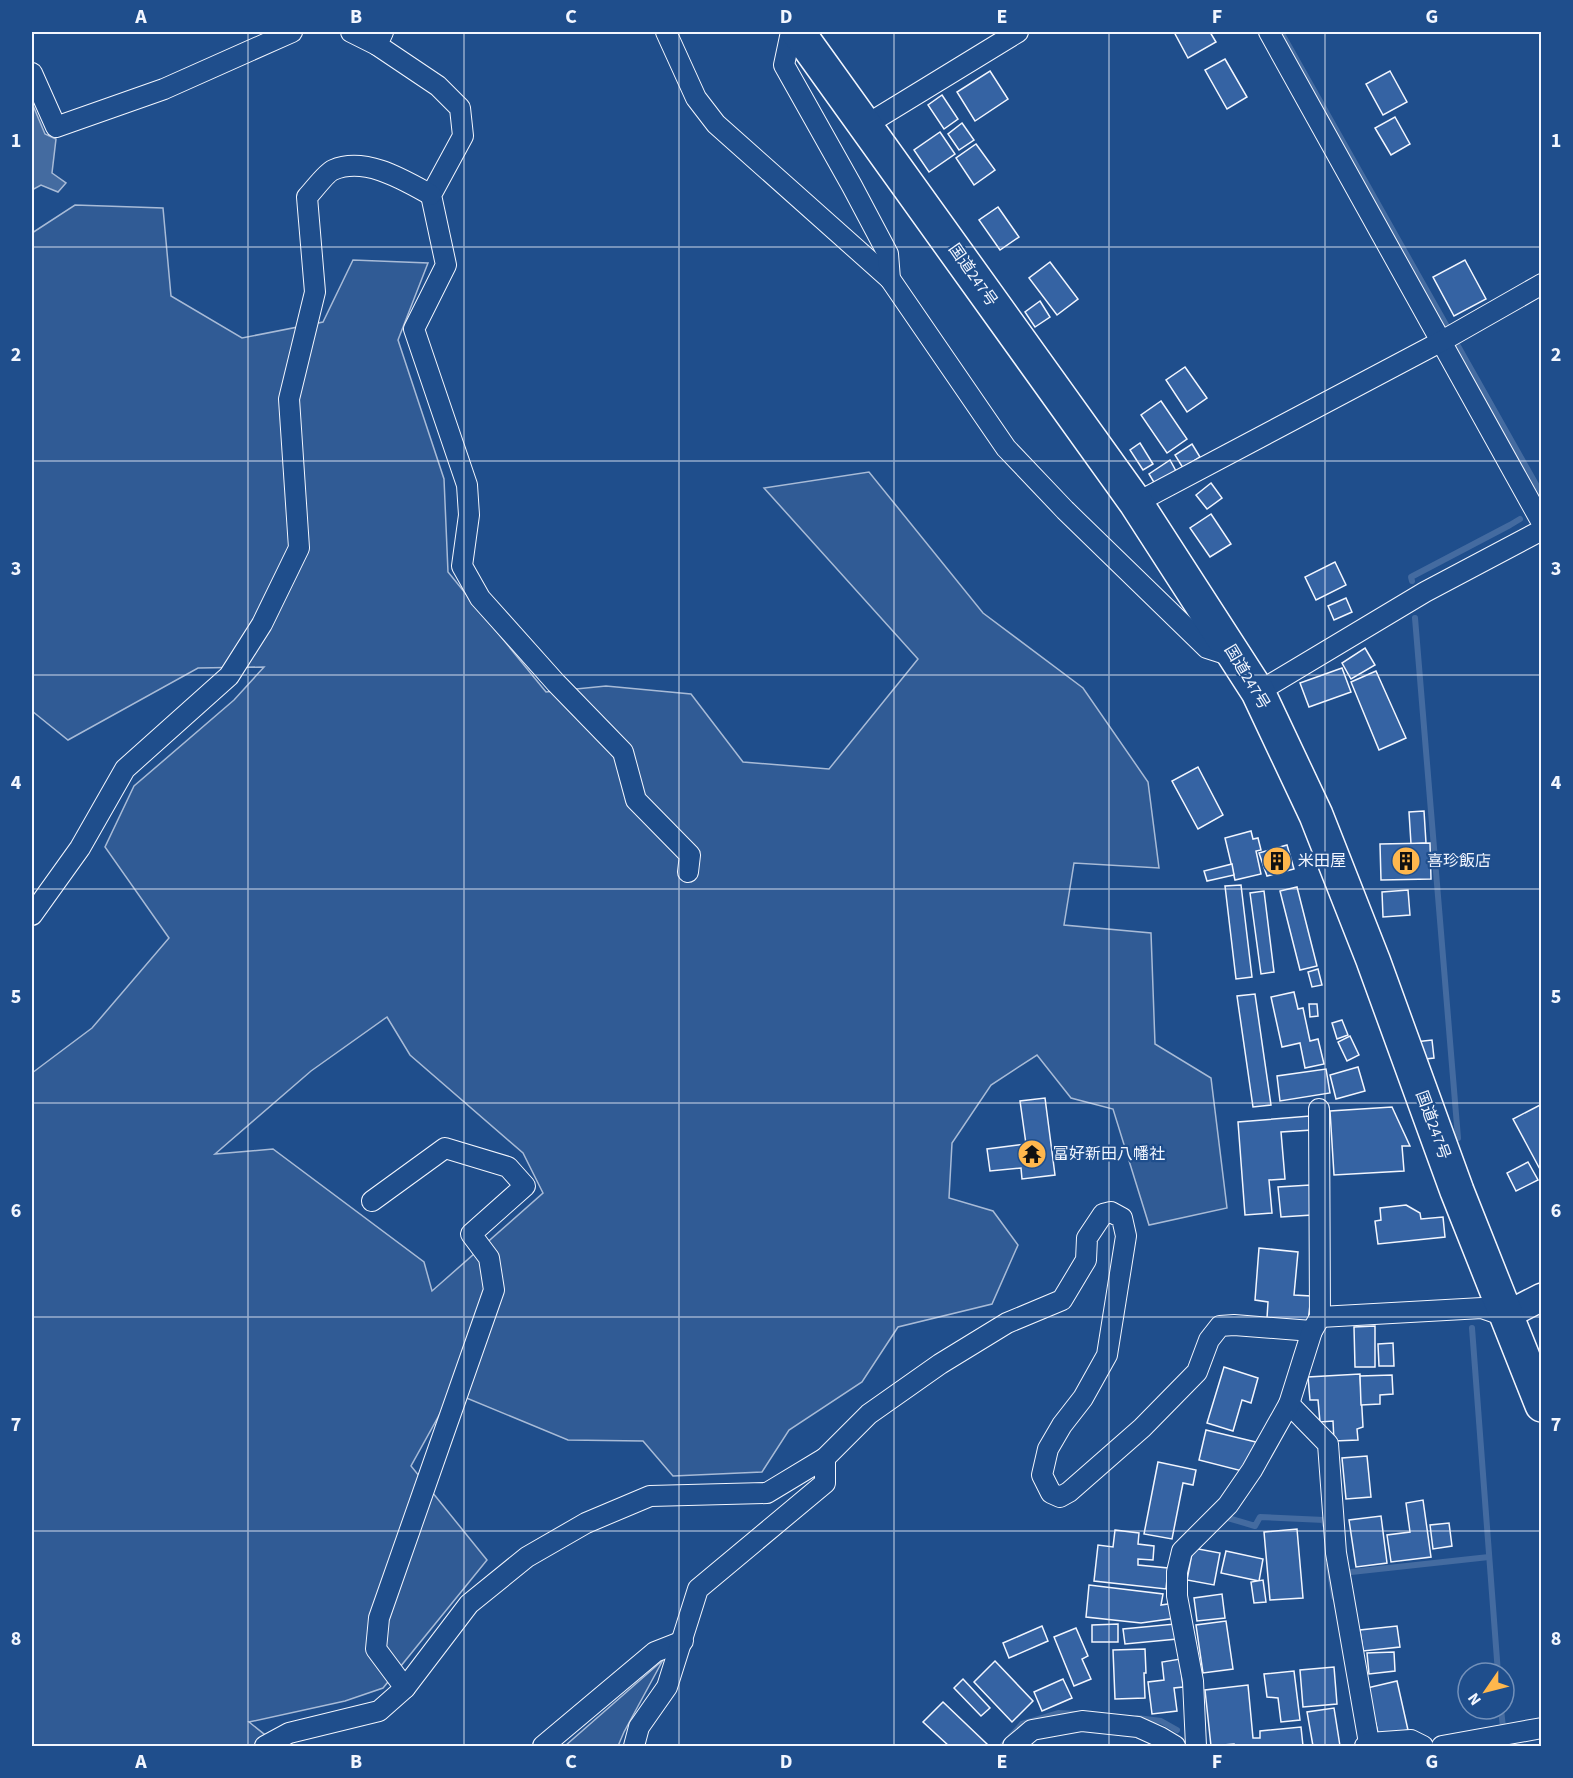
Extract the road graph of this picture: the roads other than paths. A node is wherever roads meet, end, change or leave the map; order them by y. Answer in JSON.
{"nodes":[{"id":1,"x":292,"y":32,"type":"edge"},
{"id":2,"x":351,"y":32,"type":"edge"},
{"id":3,"x":666,"y":32,"type":"edge"},
{"id":4,"x":791,"y":32,"type":"edge"},
{"id":5,"x":798,"y":32,"type":"edge"},
{"id":6,"x":1018,"y":32,"type":"edge"},
{"id":7,"x":1269,"y":32,"type":"edge"},
{"id":8,"x":380,"y":38,"type":"edge"},
{"id":9,"x":32,"y":73,"type":"edge"},
{"id":10,"x":866,"y":125,"type":"junction"},
{"id":11,"x":431,"y":195,"type":"junction"},
{"id":12,"x":890,"y":279,"type":"junction"},
{"id":13,"x":1542,"y":284,"type":"edge"},
{"id":14,"x":1441,"y":342,"type":"junction"},
{"id":15,"x":1136,"y":503,"type":"junction"},
{"id":16,"x":1542,"y":523,"type":"edge"},
{"id":17,"x":1542,"y":530,"type":"edge"},
{"id":18,"x":1235,"y":657,"type":"junction"},
{"id":19,"x":1258,"y":692,"type":"junction"},
{"id":20,"x":688,"y":872,"type":"dead end"},
{"id":21,"x":32,"y":915,"type":"edge"},
{"id":22,"x":1318,"y":1109,"type":"dead end"},
{"id":23,"x":372,"y":1201,"type":"dead end"},
{"id":24,"x":1542,"y":1298,"type":"edge"},
{"id":25,"x":1505,"y":1316,"type":"junction"},
{"id":26,"x":1316,"y":1324,"type":"junction"},
{"id":27,"x":1289,"y":1404,"type":"junction"},
{"id":28,"x":1542,"y":1405,"type":"edge"},
{"id":29,"x":825,"y":1458,"type":"junction"},
{"id":30,"x":683,"y":1641,"type":"junction"},
{"id":31,"x":405,"y":1688,"type":"junction"},
{"id":32,"x":1542,"y":1728,"type":"edge"},
{"id":33,"x":1367,"y":1745,"type":"edge"},
{"id":34,"x":265,"y":1746,"type":"edge"},
{"id":35,"x":543,"y":1746,"type":"edge"},
{"id":36,"x":634,"y":1746,"type":"edge"},
{"id":37,"x":1013,"y":1746,"type":"edge"},
{"id":38,"x":1175,"y":1746,"type":"edge"},
{"id":39,"x":1196,"y":1746,"type":"edge"},
{"id":40,"x":1423,"y":1746,"type":"edge"},
{"id":41,"x":1442,"y":1746,"type":"edge"}],
"edges":[{"from":1,"to":9,"type":"street"},
{"from":2,"to":8,"type":"street"},
{"from":3,"to":12,"type":"street"},
{"from":4,"to":12,"type":"street"},
{"from":5,"to":10,"type":"highway","name":"国道247号"},
{"from":6,"to":10,"type":"street"},
{"from":7,"to":14,"type":"street"},
{"from":8,"to":11,"type":"street"},
{"from":10,"to":15,"type":"highway","name":"国道247号"},
{"from":11,"to":20,"type":"street"},
{"from":11,"to":21,"type":"street"},
{"from":12,"to":18,"type":"street"},
{"from":13,"to":14,"type":"street"},
{"from":14,"to":15,"type":"street"},
{"from":14,"to":16,"type":"street"},
{"from":15,"to":18,"type":"highway","name":"国道247号"},
{"from":17,"to":19,"type":"street"},
{"from":18,"to":19,"type":"highway","name":"国道247号"},
{"from":19,"to":25,"type":"highway","name":"国道247号"},
{"from":22,"to":26,"type":"street"},
{"from":23,"to":31,"type":"street"},
{"from":24,"to":25,"type":"main road"},
{"from":25,"to":26,"type":"street"},
{"from":25,"to":28,"type":"highway","name":"国道247号"},
{"from":26,"to":27,"type":"street"},
{"from":26,"to":29,"type":"street"},
{"from":27,"to":33,"type":"street"},
{"from":27,"to":39,"type":"street"},
{"from":29,"to":30,"type":"street"},
{"from":29,"to":31,"type":"street"},
{"from":30,"to":35,"type":"street"},
{"from":30,"to":36,"type":"street"},
{"from":31,"to":34,"type":"street"},
{"from":32,"to":41,"type":"street"},
{"from":33,"to":40,"type":"street"},
{"from":37,"to":38,"type":"street"}]}
